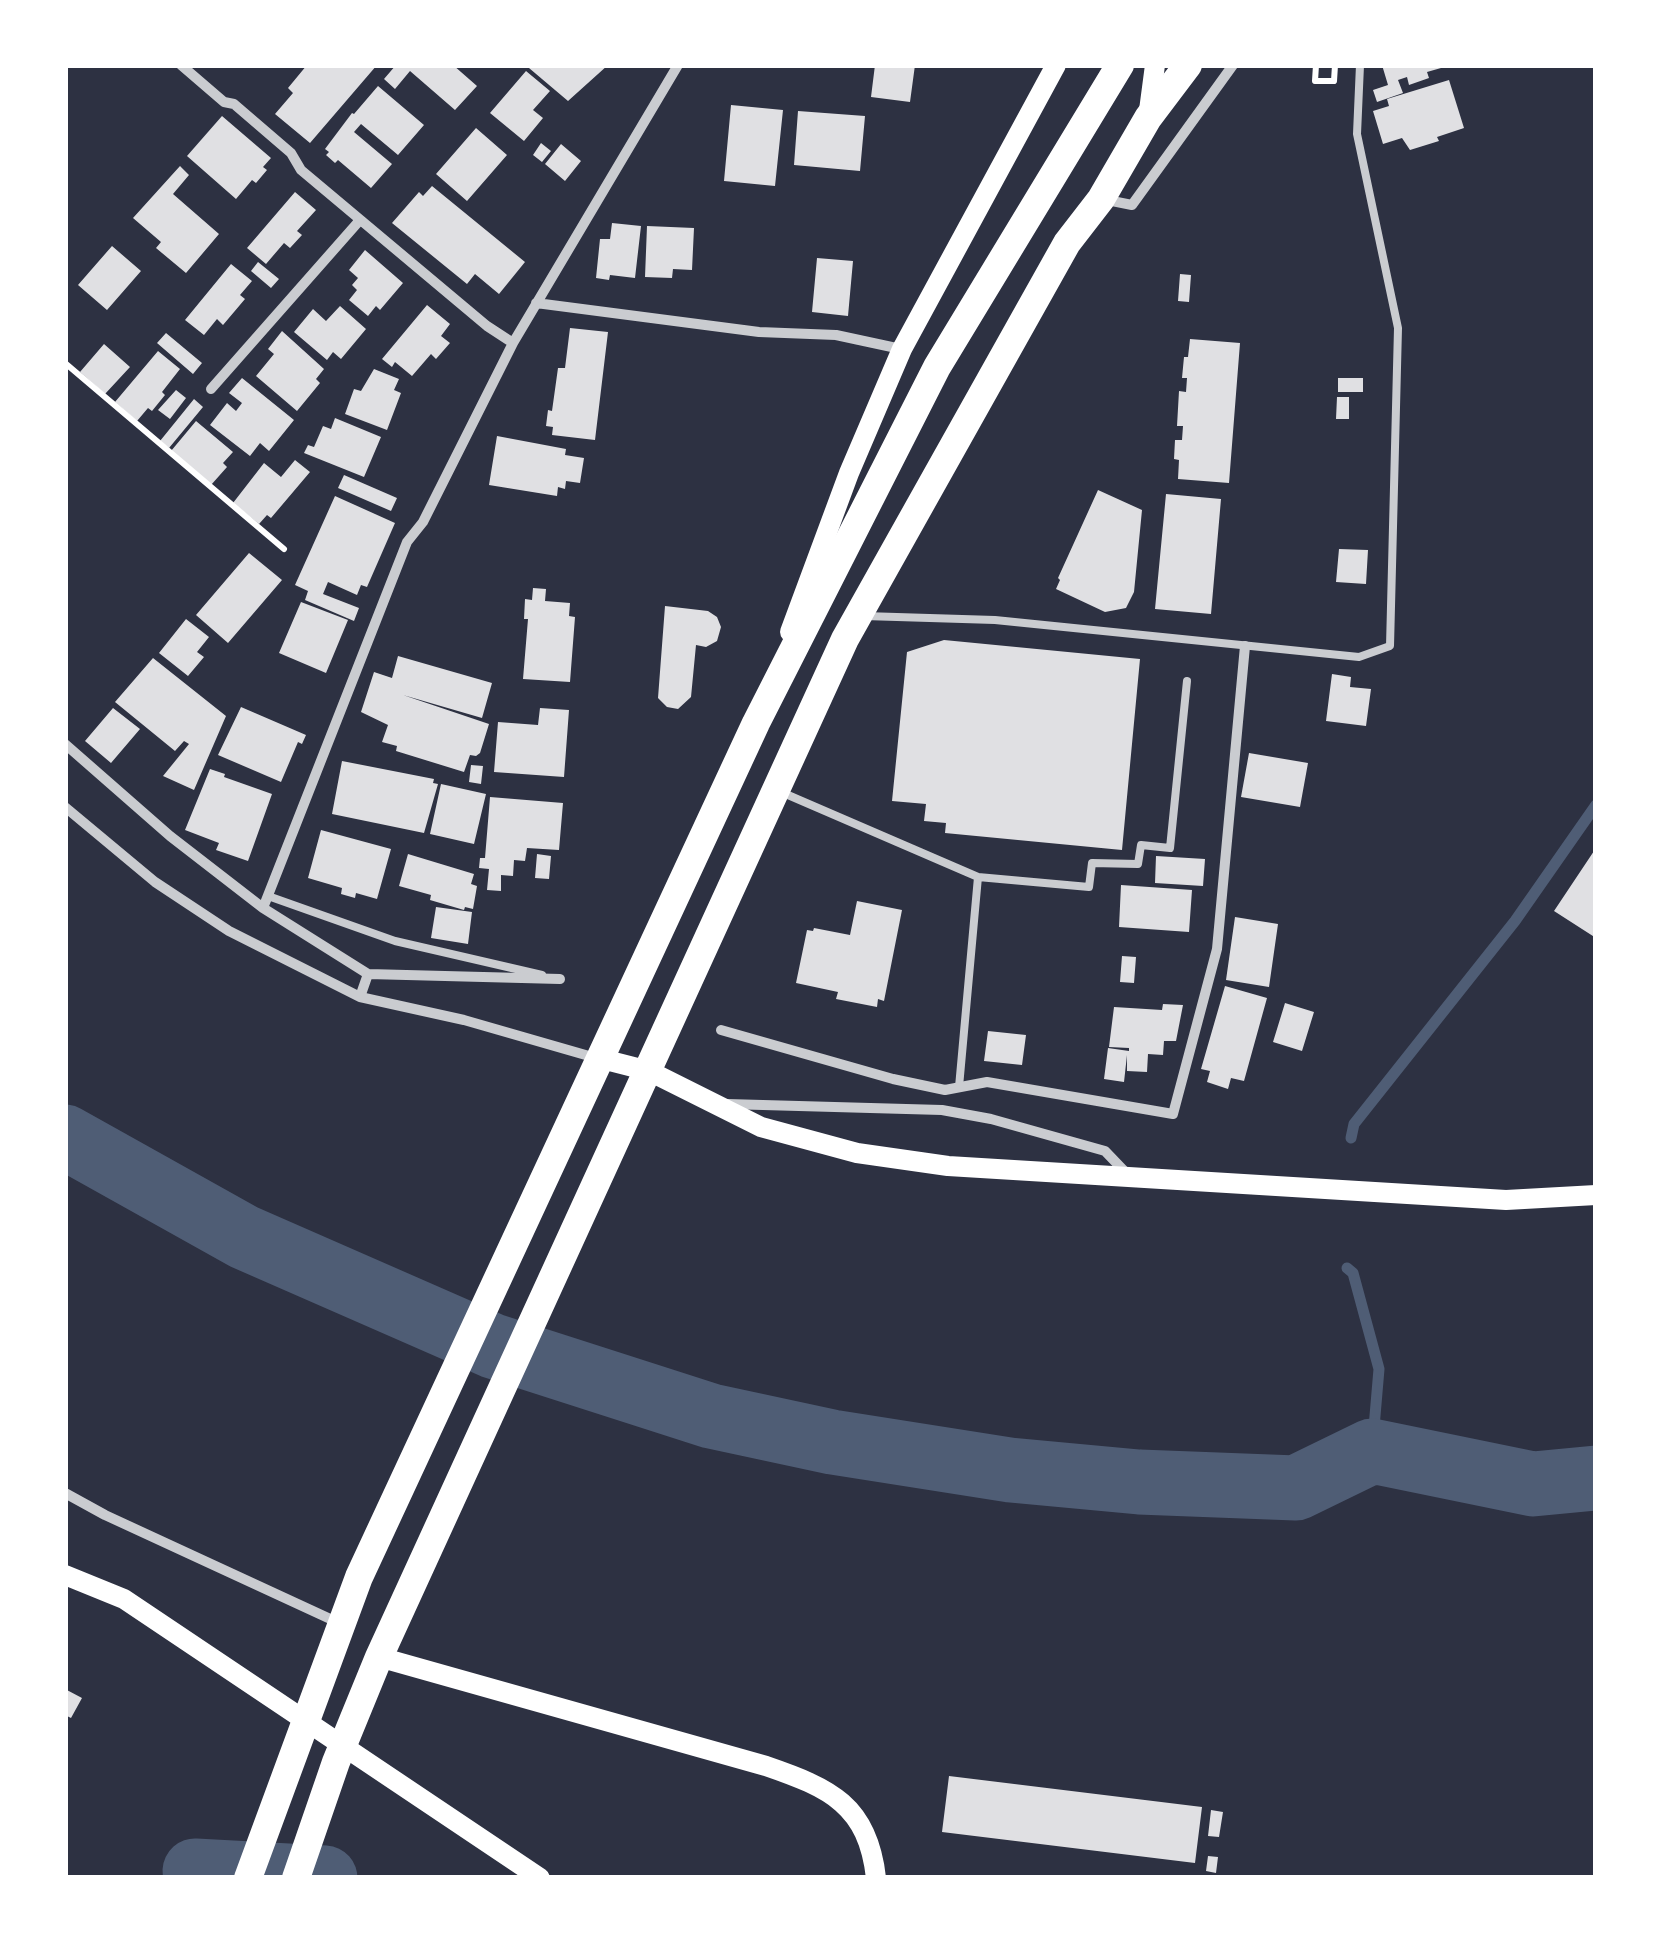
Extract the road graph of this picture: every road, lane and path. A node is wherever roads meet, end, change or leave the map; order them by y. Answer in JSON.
{"nodes":[{"id":1,"x":180,"y":65,"type":"edge"},
{"id":2,"x":678,"y":65,"type":"edge"},
{"id":3,"x":1056,"y":65,"type":"edge"},
{"id":4,"x":1120,"y":65,"type":"edge"},
{"id":5,"x":1155,"y":65,"type":"edge"},
{"id":6,"x":1188,"y":65,"type":"edge"},
{"id":7,"x":1233,"y":65,"type":"edge"},
{"id":8,"x":1316,"y":65,"type":"edge"},
{"id":9,"x":1335,"y":65,"type":"edge"},
{"id":10,"x":1360,"y":65,"type":"edge"},
{"id":11,"x":1148,"y":118,"type":"junction"},
{"id":12,"x":1101,"y":199,"type":"junction"},
{"id":13,"x":360,"y":220,"type":"junction"},
{"id":14,"x":536,"y":303,"type":"junction"},
{"id":15,"x":513,"y":343,"type":"junction"},
{"id":16,"x":902,"y":349,"type":"junction"},
{"id":17,"x":65,"y":363,"type":"edge"},
{"id":18,"x":211,"y":390,"type":"dead end"},
{"id":19,"x":284,"y":550,"type":"dead end"},
{"id":20,"x":859,"y":616,"type":"junction"},
{"id":21,"x":1245,"y":646,"type":"junction"},
{"id":22,"x":1187,"y":681,"type":"dead end"},
{"id":23,"x":756,"y":722,"type":"junction"},
{"id":24,"x":65,"y":744,"type":"edge"},
{"id":25,"x":777,"y":790,"type":"junction"},
{"id":26,"x":65,"y":807,"type":"edge"},
{"id":27,"x":978,"y":877,"type":"junction"},
{"id":28,"x":266,"y":902,"type":"junction"},
{"id":29,"x":368,"y":974,"type":"junction"},
{"id":30,"x":560,"y":980,"type":"joint"},
{"id":31,"x":360,"y":996,"type":"junction"},
{"id":32,"x":721,"y":1030,"type":"dead end"},
{"id":33,"x":602,"y":1059,"type":"junction"},
{"id":34,"x":649,"y":1072,"type":"junction"},
{"id":35,"x":959,"y":1087,"type":"junction"},
{"id":36,"x":945,"y":1090,"type":"junction"},
{"id":37,"x":716,"y":1104,"type":"junction"},
{"id":38,"x":942,"y":1110,"type":"junction"},
{"id":39,"x":1129,"y":1177,"type":"junction"},
{"id":40,"x":1596,"y":1195,"type":"edge"},
{"id":41,"x":65,"y":1493,"type":"edge"},
{"id":42,"x":65,"y":1575,"type":"edge"},
{"id":43,"x":340,"y":1624,"type":"junction"},
{"id":44,"x":379,"y":1656,"type":"junction"},
{"id":45,"x":248,"y":1878,"type":"edge"},
{"id":46,"x":296,"y":1878,"type":"edge"},
{"id":47,"x":540,"y":1878,"type":"edge"},
{"id":48,"x":876,"y":1878,"type":"edge"}],
"edges":[{"from":1,"to":13,"type":"street"},
{"from":2,"to":14,"type":"street"},
{"from":3,"to":16,"type":"main road"},
{"from":4,"to":23,"type":"highway"},
{"from":5,"to":11,"type":"main road"},
{"from":6,"to":11,"type":"highway"},
{"from":7,"to":12,"type":"street"},
{"from":8,"to":9,"type":"path"},
{"from":10,"to":21,"type":"lane"},
{"from":11,"to":12,"type":"highway"},
{"from":12,"to":20,"type":"highway"},
{"from":13,"to":15,"type":"street"},
{"from":13,"to":18,"type":"street"},
{"from":14,"to":15,"type":"street"},
{"from":14,"to":16,"type":"street"},
{"from":15,"to":28,"type":"street"},
{"from":16,"to":23,"type":"main road"},
{"from":17,"to":19,"type":"path"},
{"from":20,"to":21,"type":"lane"},
{"from":20,"to":25,"type":"highway"},
{"from":21,"to":35,"type":"street"},
{"from":22,"to":27,"type":"lane"},
{"from":23,"to":33,"type":"highway"},
{"from":24,"to":28,"type":"street"},
{"from":25,"to":27,"type":"lane"},
{"from":25,"to":34,"type":"highway"},
{"from":26,"to":31,"type":"street"},
{"from":27,"to":35,"type":"lane"},
{"from":28,"to":29,"type":"street"},
{"from":28,"to":30,"type":"lane"},
{"from":29,"to":30,"type":"street"},
{"from":29,"to":31,"type":"street"},
{"from":31,"to":33,"type":"street"},
{"from":32,"to":36,"type":"street"},
{"from":33,"to":34,"type":"main road"},
{"from":33,"to":43,"type":"highway"},
{"from":34,"to":37,"type":"main road"},
{"from":34,"to":44,"type":"highway"},
{"from":35,"to":36,"type":"street"},
{"from":36,"to":38,"type":"street"},
{"from":37,"to":38,"type":"street"},
{"from":37,"to":39,"type":"main road"},
{"from":38,"to":39,"type":"street"},
{"from":39,"to":40,"type":"main road"},
{"from":41,"to":43,"type":"street"},
{"from":42,"to":47,"type":"main road"},
{"from":43,"to":45,"type":"highway"},
{"from":44,"to":46,"type":"highway"},
{"from":44,"to":48,"type":"main road"}]}
